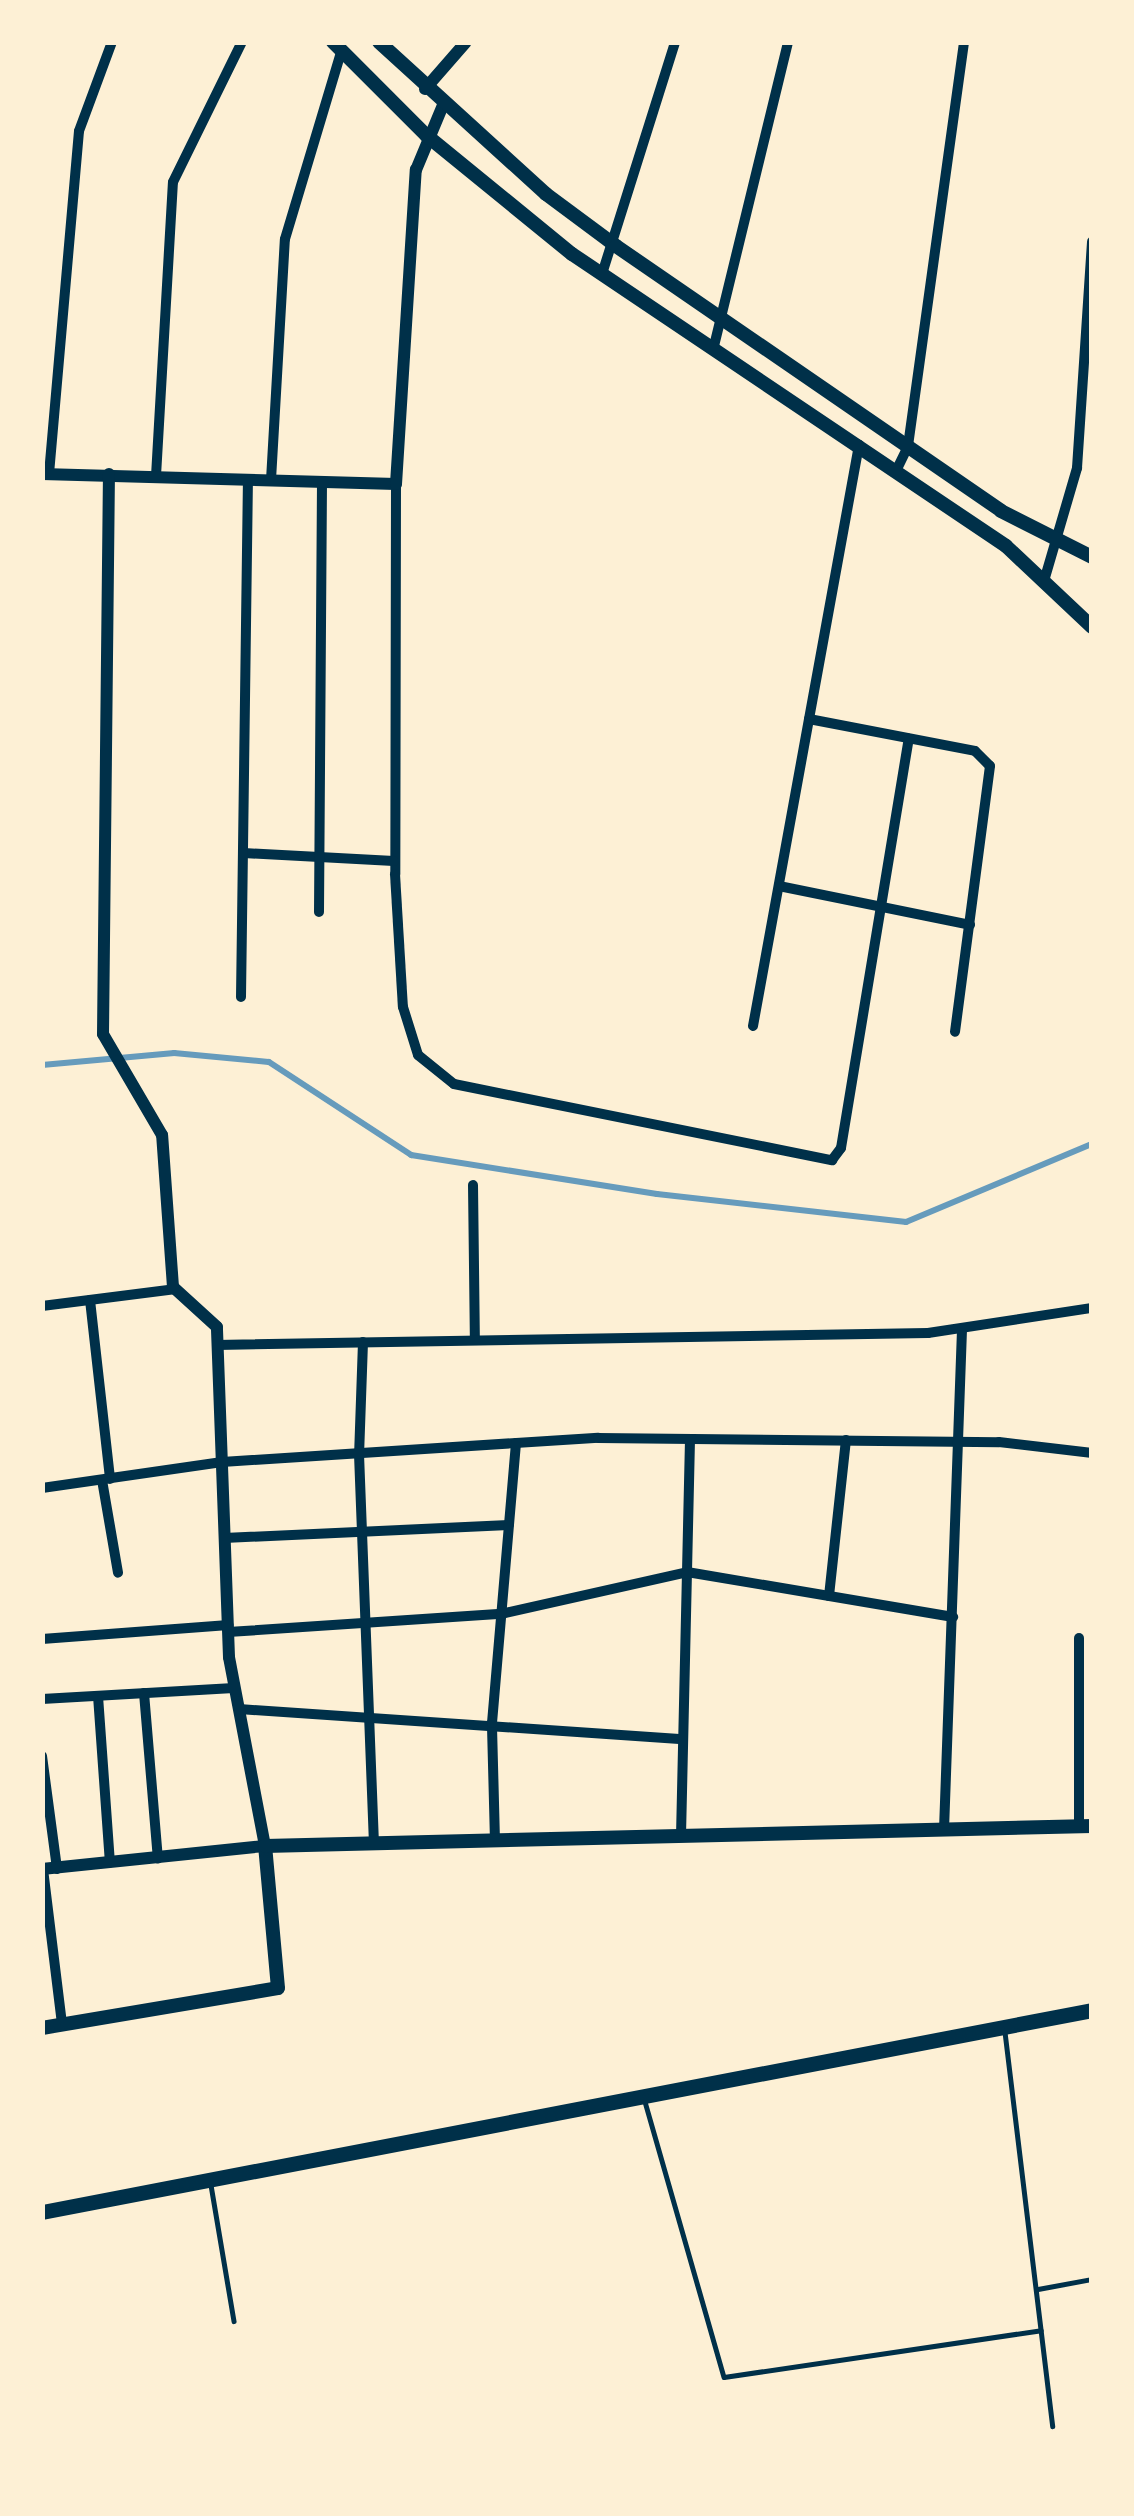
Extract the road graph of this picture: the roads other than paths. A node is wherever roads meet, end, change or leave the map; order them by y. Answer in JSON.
{"nodes":[{"id":1,"x":112,"y":42,"type":"edge"},
{"id":2,"x":242,"y":42,"type":"edge"},
{"id":3,"x":379,"y":42,"type":"edge"},
{"id":4,"x":466,"y":42,"type":"edge"},
{"id":5,"x":675,"y":42,"type":"edge"},
{"id":6,"x":788,"y":42,"type":"edge"},
{"id":7,"x":964,"y":42,"type":"edge"},
{"id":8,"x":337,"y":47,"type":"edge"},
{"id":9,"x":424,"y":89,"type":"junction"},
{"id":10,"x":443,"y":105,"type":"junction"},
{"id":11,"x":426,"y":135,"type":"junction"},
{"id":12,"x":1092,"y":241,"type":"edge"},
{"id":13,"x":616,"y":246,"type":"junction"},
{"id":14,"x":602,"y":274,"type":"junction"},
{"id":15,"x":723,"y":318,"type":"junction"},
{"id":16,"x":714,"y":346,"type":"junction"},
{"id":17,"x":859,"y":446,"type":"junction"},
{"id":18,"x":908,"y":446,"type":"junction"},
{"id":19,"x":896,"y":471,"type":"junction"},
{"id":20,"x":45,"y":474,"type":"edge"},
{"id":21,"x":110,"y":475,"type":"junction"},
{"id":22,"x":156,"y":476,"type":"junction"},
{"id":23,"x":248,"y":479,"type":"junction"},
{"id":24,"x":271,"y":480,"type":"junction"},
{"id":25,"x":322,"y":482,"type":"junction"},
{"id":26,"x":396,"y":484,"type":"junction"},
{"id":27,"x":1058,"y":540,"type":"junction"},
{"id":28,"x":1092,"y":557,"type":"edge"},
{"id":29,"x":1044,"y":581,"type":"junction"},
{"id":30,"x":1092,"y":628,"type":"edge"},
{"id":31,"x":809,"y":719,"type":"junction"},
{"id":32,"x":909,"y":739,"type":"junction"},
{"id":33,"x":244,"y":853,"type":"junction"},
{"id":34,"x":320,"y":856,"type":"junction"},
{"id":35,"x":394,"y":861,"type":"junction"},
{"id":36,"x":778,"y":886,"type":"junction"},
{"id":37,"x":880,"y":910,"type":"junction"},
{"id":38,"x":319,"y":912,"type":"dead end"},
{"id":39,"x":970,"y":925,"type":"junction"},
{"id":40,"x":242,"y":997,"type":"dead end"},
{"id":41,"x":753,"y":1026,"type":"dead end"},
{"id":42,"x":955,"y":1033,"type":"dead end"},
{"id":43,"x":473,"y":1185,"type":"dead end"},
{"id":44,"x":176,"y":1289,"type":"junction"},
{"id":45,"x":90,"y":1300,"type":"junction"},
{"id":46,"x":42,"y":1306,"type":"edge"},
{"id":47,"x":1092,"y":1308,"type":"edge"},
{"id":48,"x":962,"y":1330,"type":"junction"},
{"id":49,"x":475,"y":1340,"type":"junction"},
{"id":50,"x":363,"y":1342,"type":"junction"},
{"id":51,"x":218,"y":1345,"type":"junction"},
{"id":52,"x":690,"y":1439,"type":"junction"},
{"id":53,"x":846,"y":1440,"type":"junction"},
{"id":54,"x":960,"y":1441,"type":"junction"},
{"id":55,"x":516,"y":1443,"type":"junction"},
{"id":56,"x":1092,"y":1453,"type":"edge"},
{"id":57,"x":359,"y":1454,"type":"junction"},
{"id":58,"x":222,"y":1462,"type":"junction"},
{"id":59,"x":106,"y":1479,"type":"junction"},
{"id":60,"x":42,"y":1488,"type":"edge"},
{"id":61,"x":509,"y":1525,"type":"junction"},
{"id":62,"x":361,"y":1532,"type":"junction"},
{"id":63,"x":224,"y":1538,"type":"junction"},
{"id":64,"x":687,"y":1572,"type":"junction"},
{"id":65,"x":118,"y":1574,"type":"dead end"},
{"id":66,"x":829,"y":1596,"type":"junction"},
{"id":67,"x":501,"y":1614,"type":"junction"},
{"id":68,"x":953,"y":1617,"type":"junction"},
{"id":69,"x":364,"y":1623,"type":"junction"},
{"id":70,"x":228,"y":1628,"type":"junction"},
{"id":71,"x":1079,"y":1638,"type":"dead end"},
{"id":72,"x":42,"y":1639,"type":"edge"},
{"id":73,"x":235,"y":1688,"type":"junction"},
{"id":74,"x":144,"y":1693,"type":"junction"},
{"id":75,"x":98,"y":1696,"type":"junction"},
{"id":76,"x":42,"y":1699,"type":"edge"},
{"id":77,"x":239,"y":1709,"type":"junction"},
{"id":78,"x":368,"y":1715,"type":"junction"},
{"id":79,"x":492,"y":1723,"type":"junction"},
{"id":80,"x":683,"y":1739,"type":"junction"},
{"id":81,"x":42,"y":1756,"type":"edge"},
{"id":82,"x":1085,"y":1826,"type":"edge"},
{"id":83,"x":944,"y":1829,"type":"junction"},
{"id":84,"x":681,"y":1836,"type":"junction"},
{"id":85,"x":495,"y":1841,"type":"junction"},
{"id":86,"x":374,"y":1844,"type":"junction"},
{"id":87,"x":265,"y":1846,"type":"junction"},
{"id":88,"x":158,"y":1858,"type":"junction"},
{"id":89,"x":110,"y":1863,"type":"junction"},
{"id":90,"x":47,"y":1869,"type":"edge"},
{"id":91,"x":1092,"y":2010,"type":"edge"},
{"id":92,"x":62,"y":2024,"type":"junction"},
{"id":93,"x":1004,"y":2027,"type":"junction"},
{"id":94,"x":42,"y":2028,"type":"edge"},
{"id":95,"x":644,"y":2095,"type":"junction"},
{"id":96,"x":210,"y":2179,"type":"junction"},
{"id":97,"x":42,"y":2212,"type":"edge"},
{"id":98,"x":1092,"y":2279,"type":"edge"},
{"id":99,"x":1036,"y":2289,"type":"junction"},
{"id":100,"x":234,"y":2321,"type":"dead end"},
{"id":101,"x":1041,"y":2330,"type":"junction"},
{"id":102,"x":1053,"y":2426,"type":"dead end"}],
"edges":[{"from":1,"to":20,"type":"street"},
{"from":2,"to":22,"type":"street"},
{"from":3,"to":9,"type":"main road"},
{"from":4,"to":9,"type":"street"},
{"from":5,"to":13,"type":"street"},
{"from":6,"to":15,"type":"street"},
{"from":7,"to":18,"type":"street"},
{"from":8,"to":11,"type":"main road"},
{"from":8,"to":24,"type":"street"},
{"from":9,"to":10,"type":"main road"},
{"from":10,"to":11,"type":"street"},
{"from":10,"to":13,"type":"main road"},
{"from":11,"to":14,"type":"main road"},
{"from":11,"to":26,"type":"street"},
{"from":12,"to":27,"type":"street"},
{"from":13,"to":14,"type":"street"},
{"from":13,"to":15,"type":"main road"},
{"from":14,"to":16,"type":"main road"},
{"from":15,"to":16,"type":"street"},
{"from":15,"to":18,"type":"main road"},
{"from":16,"to":17,"type":"main road"},
{"from":17,"to":19,"type":"main road"},
{"from":17,"to":31,"type":"street"},
{"from":18,"to":19,"type":"street"},
{"from":18,"to":27,"type":"main road"},
{"from":19,"to":29,"type":"main road"},
{"from":20,"to":21,"type":"street"},
{"from":21,"to":22,"type":"street"},
{"from":21,"to":44,"type":"street"},
{"from":22,"to":23,"type":"street"},
{"from":23,"to":24,"type":"street"},
{"from":23,"to":33,"type":"street"},
{"from":24,"to":25,"type":"street"},
{"from":25,"to":26,"type":"street"},
{"from":25,"to":34,"type":"street"},
{"from":26,"to":35,"type":"street"},
{"from":27,"to":28,"type":"main road"},
{"from":27,"to":29,"type":"street"},
{"from":29,"to":30,"type":"main road"},
{"from":31,"to":32,"type":"street"},
{"from":31,"to":36,"type":"street"},
{"from":32,"to":37,"type":"street"},
{"from":32,"to":39,"type":"street"},
{"from":33,"to":34,"type":"street"},
{"from":33,"to":40,"type":"street"},
{"from":34,"to":35,"type":"street"},
{"from":34,"to":38,"type":"street"},
{"from":35,"to":37,"type":"street"},
{"from":36,"to":37,"type":"street"},
{"from":36,"to":41,"type":"street"},
{"from":37,"to":39,"type":"street"},
{"from":39,"to":42,"type":"street"},
{"from":43,"to":49,"type":"street"},
{"from":44,"to":45,"type":"street"},
{"from":44,"to":51,"type":"street"},
{"from":45,"to":46,"type":"street"},
{"from":45,"to":59,"type":"street"},
{"from":47,"to":48,"type":"street"},
{"from":48,"to":49,"type":"street"},
{"from":48,"to":54,"type":"street"},
{"from":49,"to":50,"type":"street"},
{"from":50,"to":51,"type":"street"},
{"from":50,"to":57,"type":"street"},
{"from":51,"to":58,"type":"street"},
{"from":52,"to":53,"type":"street"},
{"from":52,"to":55,"type":"street"},
{"from":52,"to":64,"type":"street"},
{"from":53,"to":54,"type":"street"},
{"from":53,"to":66,"type":"street"},
{"from":54,"to":56,"type":"street"},
{"from":54,"to":68,"type":"street"},
{"from":55,"to":57,"type":"street"},
{"from":55,"to":61,"type":"street"},
{"from":57,"to":58,"type":"street"},
{"from":57,"to":62,"type":"street"},
{"from":58,"to":59,"type":"street"},
{"from":58,"to":63,"type":"street"},
{"from":59,"to":60,"type":"street"},
{"from":59,"to":65,"type":"street"},
{"from":61,"to":62,"type":"street"},
{"from":61,"to":67,"type":"street"},
{"from":62,"to":63,"type":"street"},
{"from":62,"to":69,"type":"street"},
{"from":63,"to":70,"type":"street"},
{"from":64,"to":66,"type":"street"},
{"from":64,"to":67,"type":"street"},
{"from":64,"to":80,"type":"street"},
{"from":66,"to":68,"type":"street"},
{"from":67,"to":69,"type":"street"},
{"from":67,"to":79,"type":"street"},
{"from":68,"to":83,"type":"street"},
{"from":69,"to":70,"type":"street"},
{"from":69,"to":78,"type":"street"},
{"from":70,"to":72,"type":"street"},
{"from":70,"to":73,"type":"street"},
{"from":71,"to":82,"type":"street"},
{"from":73,"to":74,"type":"street"},
{"from":73,"to":77,"type":"street"},
{"from":74,"to":75,"type":"street"},
{"from":74,"to":88,"type":"street"},
{"from":75,"to":76,"type":"street"},
{"from":75,"to":89,"type":"street"},
{"from":77,"to":78,"type":"street"},
{"from":77,"to":87,"type":"street"},
{"from":78,"to":79,"type":"street"},
{"from":78,"to":86,"type":"street"},
{"from":79,"to":80,"type":"street"},
{"from":79,"to":85,"type":"street"},
{"from":80,"to":84,"type":"street"},
{"from":81,"to":90,"type":"street"},
{"from":82,"to":83,"type":"main road"},
{"from":83,"to":84,"type":"main road"},
{"from":84,"to":85,"type":"main road"},
{"from":85,"to":86,"type":"main road"},
{"from":86,"to":87,"type":"main road"},
{"from":87,"to":88,"type":"street"},
{"from":87,"to":92,"type":"main road"},
{"from":88,"to":89,"type":"street"},
{"from":89,"to":90,"type":"street"},
{"from":90,"to":92,"type":"street"},
{"from":91,"to":93,"type":"main road"},
{"from":92,"to":94,"type":"main road"},
{"from":93,"to":95,"type":"main road"},
{"from":93,"to":99,"type":"lane"},
{"from":95,"to":96,"type":"main road"},
{"from":95,"to":101,"type":"lane"},
{"from":96,"to":97,"type":"main road"},
{"from":96,"to":100,"type":"lane"},
{"from":98,"to":99,"type":"lane"},
{"from":99,"to":101,"type":"lane"},
{"from":101,"to":102,"type":"lane"}]}
